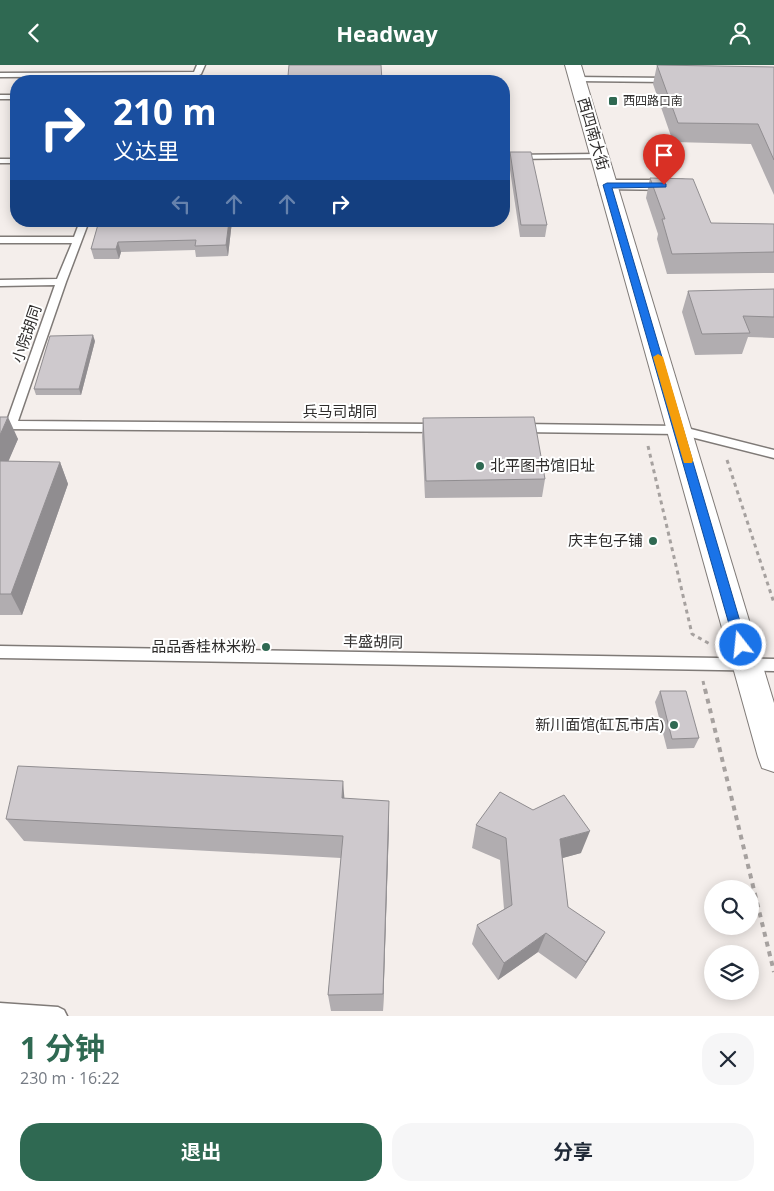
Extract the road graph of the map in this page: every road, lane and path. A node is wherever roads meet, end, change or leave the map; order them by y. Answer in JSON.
{"nodes":[{"id":1,"x":201,"y":65,"type":"edge"},
{"id":2,"x":144,"y":72,"type":"junction"},
{"id":3,"x":575,"y":72,"type":"edge"},
{"id":4,"x":96,"y":75,"type":"edge"},
{"id":5,"x":143,"y":75,"type":"edge"},
{"id":6,"x":675,"y":80,"type":"edge"},
{"id":7,"x":598,"y":156,"type":"junction"},
{"id":8,"x":510,"y":157,"type":"edge"},
{"id":9,"x":607,"y":185,"type":"junction"},
{"id":10,"x":682,"y":185,"type":"edge"},
{"id":11,"x":82,"y":227,"type":"edge"},
{"id":12,"x":0,"y":240,"type":"edge"},
{"id":13,"x":77,"y":240,"type":"junction"},
{"id":14,"x":61,"y":282,"type":"junction"},
{"id":15,"x":0,"y":283,"type":"edge"},
{"id":16,"x":6,"y":425,"type":"edge"},
{"id":17,"x":450,"y":428,"type":"edge"},
{"id":18,"x":510,"y":428,"type":"edge"},
{"id":19,"x":679,"y":430,"type":"junction"},
{"id":20,"x":774,"y":454,"type":"edge"},
{"id":21,"x":726,"y":456,"type":"dead end"},
{"id":22,"x":774,"y":603,"type":"edge"},
{"id":23,"x":692,"y":634,"type":"junction"},
{"id":24,"x":0,"y":652,"type":"edge"},
{"id":25,"x":699,"y":663,"type":"junction"},
{"id":26,"x":760,"y":664,"type":"edge"},
{"id":27,"x":774,"y":757,"type":"edge"},
{"id":28,"x":774,"y":972,"type":"edge"},
{"id":29,"x":0,"y":1012,"type":"edge"},
{"id":30,"x":58,"y":1016,"type":"edge"}],
"edges":[{"from":1,"to":2,"type":"lane"},
{"from":2,"to":4,"type":"lane"},
{"from":2,"to":5,"type":"lane"},
{"from":3,"to":6,"type":"lane"},
{"from":3,"to":7,"type":"main road","name":"西四南大街"},
{"from":7,"to":8,"type":"lane"},
{"from":7,"to":9,"type":"main road","name":"西四南大街"},
{"from":9,"to":10,"type":"street"},
{"from":9,"to":19,"type":"main road","name":"西四南大街"},
{"from":11,"to":13,"type":"lane","name":"小院胡同"},
{"from":12,"to":13,"type":"lane"},
{"from":13,"to":14,"type":"lane","name":"小院胡同"},
{"from":14,"to":15,"type":"lane","name":"小院胡同"},
{"from":14,"to":16,"type":"lane","name":"小院胡同"},
{"from":16,"to":17,"type":"lane","name":"兵马司胡同"},
{"from":18,"to":19,"type":"lane"},
{"from":19,"to":20,"type":"lane"},
{"from":19,"to":23,"type":"path"},
{"from":19,"to":26,"type":"main road","name":"西四南大街"},
{"from":21,"to":22,"type":"path"},
{"from":23,"to":25,"type":"path"},
{"from":23,"to":26,"type":"path"},
{"from":24,"to":25,"type":"lane","name":"丰盛胡同"},
{"from":25,"to":26,"type":"lane","name":"丰盛胡同"},
{"from":25,"to":28,"type":"path"},
{"from":26,"to":27,"type":"main road","name":"西四南大街"},
{"from":29,"to":30,"type":"lane"}]}
